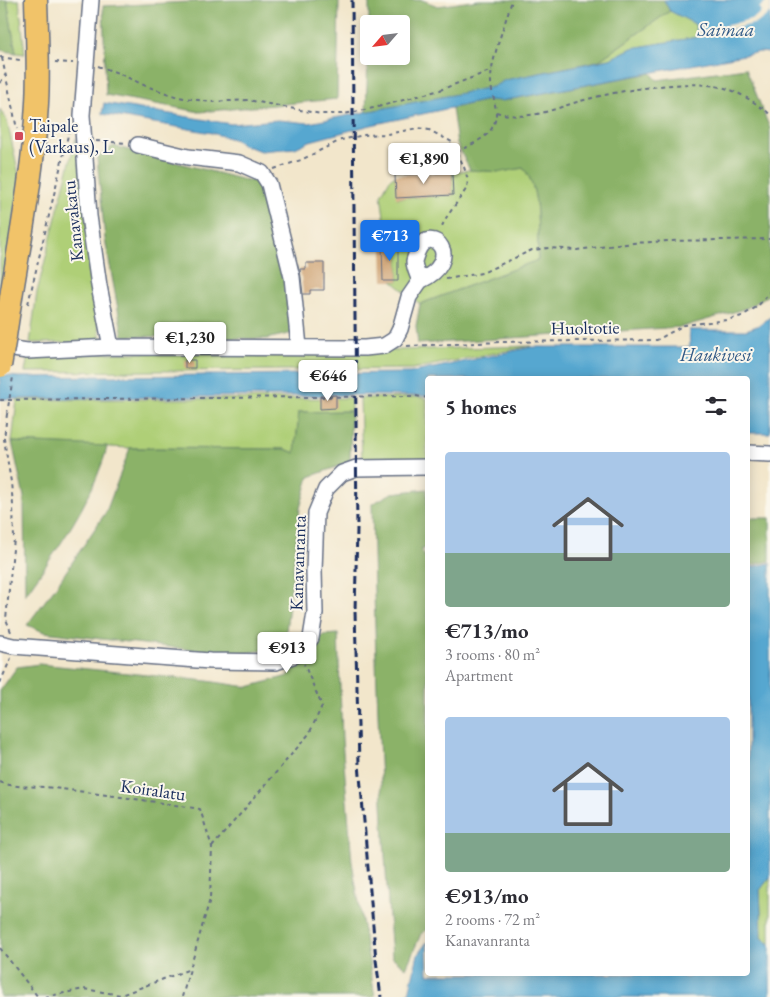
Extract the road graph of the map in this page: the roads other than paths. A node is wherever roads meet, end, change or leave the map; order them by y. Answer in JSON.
{"nodes":[{"id":1,"x":36,"y":0,"type":"edge"},
{"id":2,"x":91,"y":0,"type":"edge"},
{"id":3,"x":138,"y":145,"type":"road end"},
{"id":4,"x":420,"y":281,"type":"junction"},
{"id":5,"x":2,"y":342,"type":"edge"},
{"id":6,"x":111,"y":347,"type":"junction"},
{"id":7,"x":299,"y":347,"type":"junction"},
{"id":8,"x":0,"y":366,"type":"edge"},
{"id":9,"x":750,"y":453,"type":"edge"},
{"id":10,"x":770,"y":454,"type":"edge"},
{"id":11,"x":425,"y":467,"type":"edge"},
{"id":12,"x":6,"y":644,"type":"edge"}],
"edges":[{"from":1,"to":5,"type":"highway"},
{"from":2,"to":6,"type":"street","name":"Kanavakatu"},
{"from":3,"to":7,"type":"street"},
{"from":4,"to":4,"type":"street"},
{"from":4,"to":7,"type":"street"},
{"from":5,"to":6,"type":"street"},
{"from":5,"to":8,"type":"highway","bridge":true},
{"from":6,"to":7,"type":"street"},
{"from":9,"to":10,"type":"street"},
{"from":11,"to":12,"type":"street","name":"Kanavanranta"}]}
